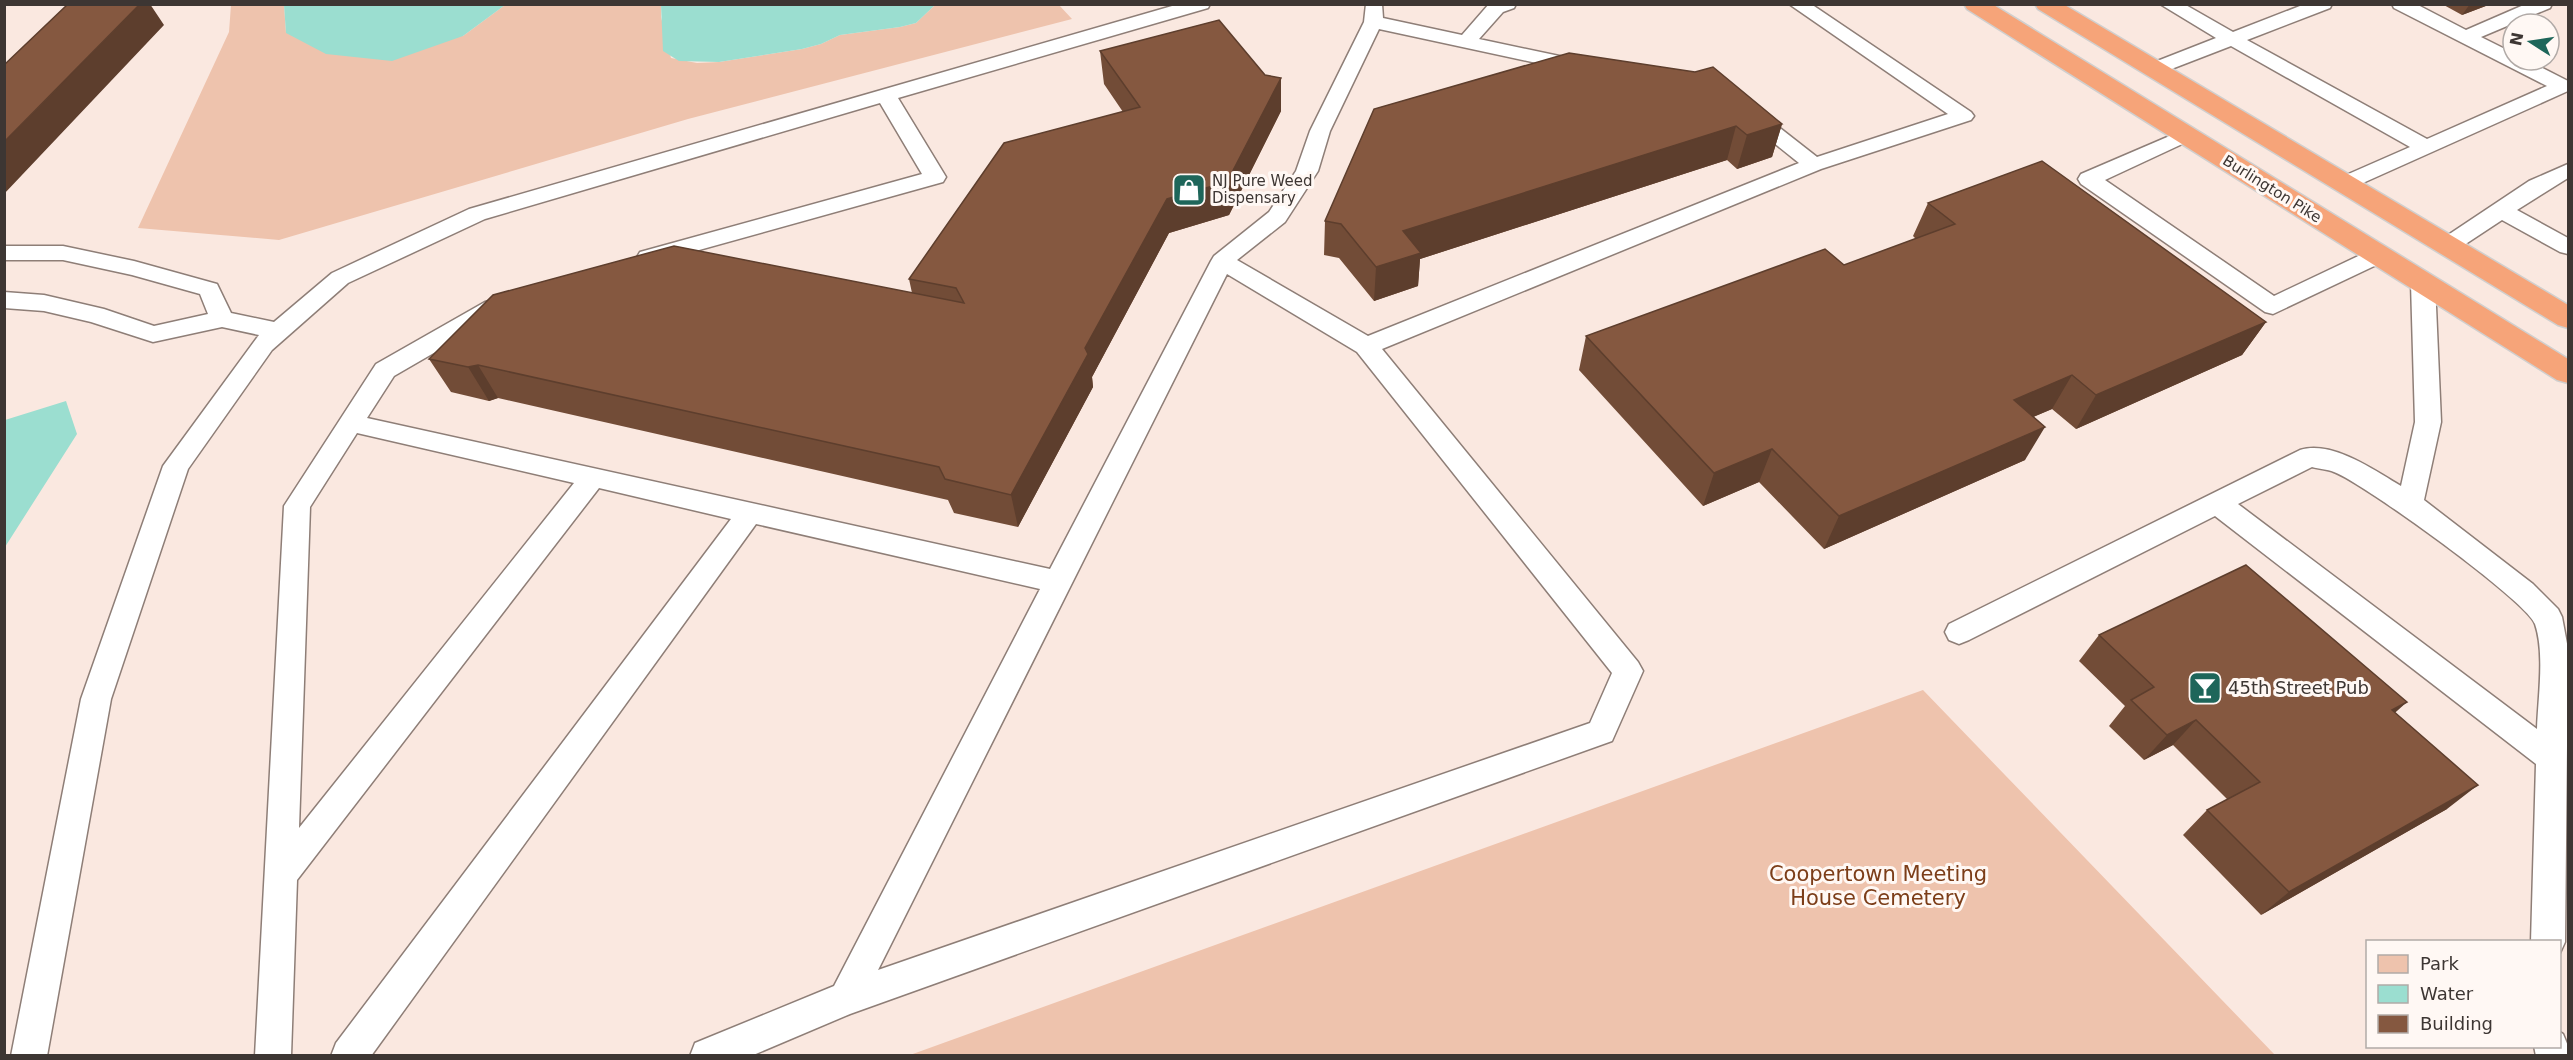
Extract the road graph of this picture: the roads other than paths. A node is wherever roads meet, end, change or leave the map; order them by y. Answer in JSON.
{"nodes":[{"id":1,"x":1201,"y":4,"type":"edge"},
{"id":2,"x":1507,"y":4,"type":"edge"},
{"id":3,"x":1798,"y":4,"type":"edge"},
{"id":4,"x":1975,"y":4,"type":"edge"},
{"id":5,"x":2046,"y":4,"type":"edge"},
{"id":6,"x":2169,"y":4,"type":"edge"},
{"id":7,"x":2323,"y":4,"type":"edge"},
{"id":8,"x":2401,"y":4,"type":"edge"},
{"id":9,"x":2543,"y":4,"type":"edge"},
{"id":10,"x":1373,"y":14,"type":"edge"},
{"id":11,"x":2465,"y":37,"type":"junction"},
{"id":12,"x":2232,"y":39,"type":"junction"},
{"id":13,"x":1465,"y":43,"type":"junction"},
{"id":14,"x":2154,"y":69,"type":"junction"},
{"id":15,"x":1603,"y":71,"type":"edge"},
{"id":16,"x":2566,"y":85,"type":"edge"},
{"id":17,"x":886,"y":96,"type":"junction"},
{"id":18,"x":1730,"y":97,"type":"edge"},
{"id":19,"x":2186,"y":135,"type":"junction"},
{"id":20,"x":2427,"y":148,"type":"junction"},
{"id":21,"x":1814,"y":165,"type":"junction"},
{"id":22,"x":2568,"y":170,"type":"edge"},
{"id":23,"x":2345,"y":184,"type":"junction"},
{"id":24,"x":2501,"y":210,"type":"junction"},
{"id":25,"x":2447,"y":246,"type":"junction"},
{"id":26,"x":2568,"y":247,"type":"edge"},
{"id":27,"x":4,"y":253,"type":"edge"},
{"id":28,"x":2379,"y":255,"type":"junction"},
{"id":29,"x":1222,"y":261,"type":"junction"},
{"id":30,"x":628,"y":263,"type":"edge"},
{"id":31,"x":2423,"y":283,"type":"junction"},
{"id":32,"x":514,"y":295,"type":"edge"},
{"id":33,"x":4,"y":300,"type":"edge"},
{"id":34,"x":2568,"y":318,"type":"edge"},
{"id":35,"x":222,"y":319,"type":"junction"},
{"id":36,"x":279,"y":331,"type":"junction"},
{"id":37,"x":1366,"y":346,"type":"junction"},
{"id":38,"x":2528,"y":347,"type":"junction"},
{"id":39,"x":2568,"y":373,"type":"edge"},
{"id":40,"x":2568,"y":389,"type":"edge"},
{"id":41,"x":351,"y":423,"type":"junction"},
{"id":42,"x":592,"y":478,"type":"junction"},
{"id":43,"x":2217,"y":503,"type":"junction"},
{"id":44,"x":2410,"y":504,"type":"junction"},
{"id":45,"x":750,"y":513,"type":"junction"},
{"id":46,"x":1058,"y":582,"type":"junction"},
{"id":47,"x":1959,"y":632,"type":"dead end"},
{"id":48,"x":2552,"y":758,"type":"junction"},
{"id":49,"x":281,"y":875,"type":"junction"},
{"id":50,"x":2548,"y":940,"type":"edge"},
{"id":51,"x":846,"y":998,"type":"junction"},
{"id":52,"x":29,"y":1056,"type":"edge"},
{"id":53,"x":273,"y":1056,"type":"edge"},
{"id":54,"x":349,"y":1056,"type":"edge"},
{"id":55,"x":708,"y":1056,"type":"edge"}],
"edges":[{"from":1,"to":17,"type":"lane"},
{"from":2,"to":13,"type":"lane"},
{"from":3,"to":21,"type":"lane"},
{"from":4,"to":19,"type":"highway","name":"Burlington Pike"},
{"from":5,"to":14,"type":"highway"},
{"from":6,"to":12,"type":"lane"},
{"from":7,"to":12,"type":"lane"},
{"from":8,"to":11,"type":"lane"},
{"from":9,"to":11,"type":"lane"},
{"from":10,"to":13,"type":"lane"},
{"from":10,"to":29,"type":"lane"},
{"from":11,"to":16,"type":"lane"},
{"from":12,"to":14,"type":"lane"},
{"from":12,"to":20,"type":"lane"},
{"from":13,"to":15,"type":"lane"},
{"from":14,"to":23,"type":"highway"},
{"from":16,"to":20,"type":"lane"},
{"from":17,"to":30,"type":"lane"},
{"from":17,"to":36,"type":"lane"},
{"from":18,"to":21,"type":"lane"},
{"from":19,"to":28,"type":"highway","name":"Burlington Pike"},
{"from":19,"to":28,"type":"lane"},
{"from":20,"to":23,"type":"lane"},
{"from":21,"to":37,"type":"lane"},
{"from":22,"to":24,"type":"lane"},
{"from":23,"to":25,"type":"highway"},
{"from":24,"to":25,"type":"lane"},
{"from":24,"to":26,"type":"lane"},
{"from":25,"to":34,"type":"highway"},
{"from":27,"to":35,"type":"lane"},
{"from":28,"to":31,"type":"highway","name":"Burlington Pike"},
{"from":29,"to":37,"type":"lane"},
{"from":29,"to":46,"type":"lane"},
{"from":31,"to":38,"type":"highway","name":"Burlington Pike"},
{"from":31,"to":44,"type":"lane"},
{"from":32,"to":41,"type":"lane"},
{"from":33,"to":35,"type":"lane"},
{"from":35,"to":36,"type":"lane"},
{"from":36,"to":52,"type":"lane"},
{"from":37,"to":51,"type":"lane"},
{"from":38,"to":39,"type":"highway","name":"Burlington Pike"},
{"from":38,"to":40,"type":"highway"},
{"from":41,"to":42,"type":"lane"},
{"from":41,"to":49,"type":"lane"},
{"from":42,"to":45,"type":"lane"},
{"from":42,"to":49,"type":"lane"},
{"from":43,"to":44,"type":"lane"},
{"from":43,"to":47,"type":"lane"},
{"from":43,"to":48,"type":"lane"},
{"from":44,"to":48,"type":"lane"},
{"from":45,"to":46,"type":"lane"},
{"from":45,"to":54,"type":"lane"},
{"from":46,"to":51,"type":"lane"},
{"from":48,"to":50,"type":"lane"},
{"from":49,"to":53,"type":"lane"},
{"from":51,"to":55,"type":"lane"}]}
